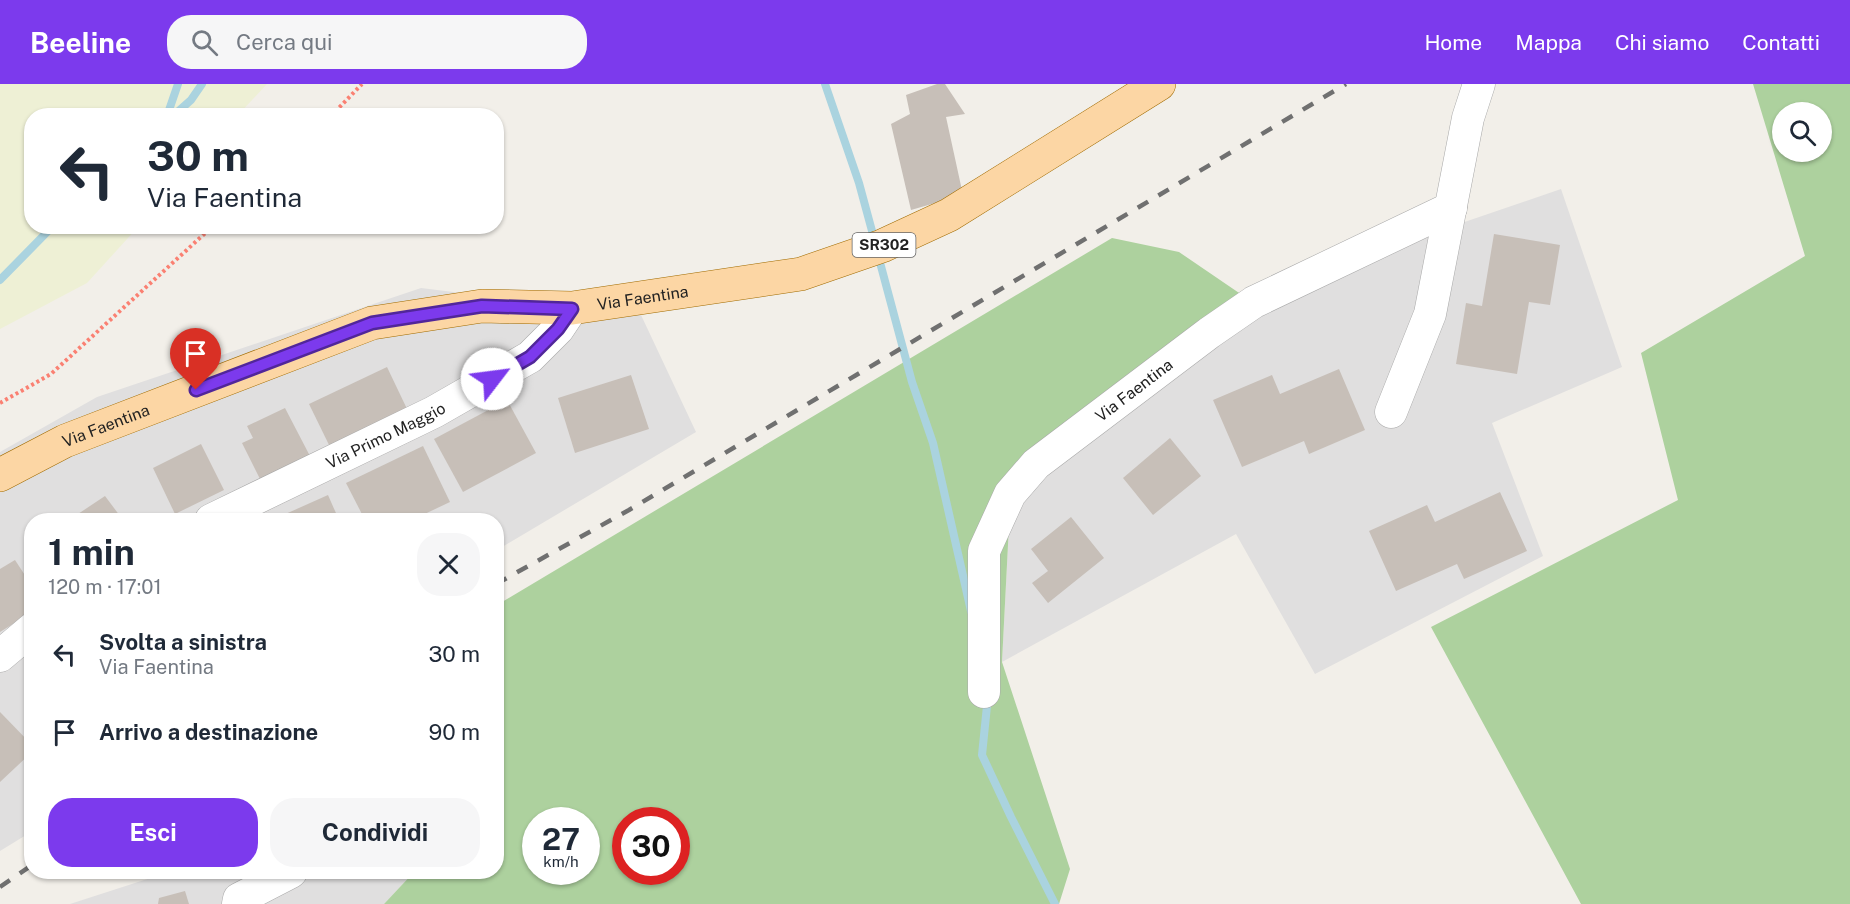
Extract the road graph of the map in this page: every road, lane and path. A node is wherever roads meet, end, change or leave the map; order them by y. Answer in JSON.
{"nodes":[{"id":1,"x":362,"y":84,"type":"edge"},
{"id":2,"x":1159,"y":84,"type":"edge"},
{"id":3,"x":1479,"y":84,"type":"edge"},
{"id":4,"x":339,"y":108,"type":"edge"},
{"id":5,"x":1451,"y":208,"type":"junction"},
{"id":6,"x":204,"y":234,"type":"edge"},
{"id":7,"x":572,"y":309,"type":"junction"},
{"id":8,"x":0,"y":403,"type":"edge"},
{"id":9,"x":1391,"y":412,"type":"dead end"},
{"id":10,"x":0,"y":476,"type":"edge"},
{"id":11,"x":225,"y":513,"type":"edge"},
{"id":12,"x":24,"y":636,"type":"edge"},
{"id":13,"x":0,"y":656,"type":"edge"},
{"id":14,"x":984,"y":692,"type":"dead end"},
{"id":15,"x":278,"y":879,"type":"edge"},
{"id":16,"x":238,"y":904,"type":"edge"}],
"edges":[{"from":1,"to":4,"type":"path"},
{"from":2,"to":7,"type":"main road","name":"Via Faentina","number":"SR302"},
{"from":3,"to":5,"type":"street"},
{"from":5,"to":9,"type":"street"},
{"from":5,"to":14,"type":"street","name":"Via Faentina"},
{"from":6,"to":8,"type":"path"},
{"from":7,"to":10,"type":"main road","name":"Via Faentina","number":"SR302"},
{"from":7,"to":11,"type":"street","name":"Via Primo Maggio"},
{"from":12,"to":13,"type":"street"},
{"from":15,"to":16,"type":"street"}]}
